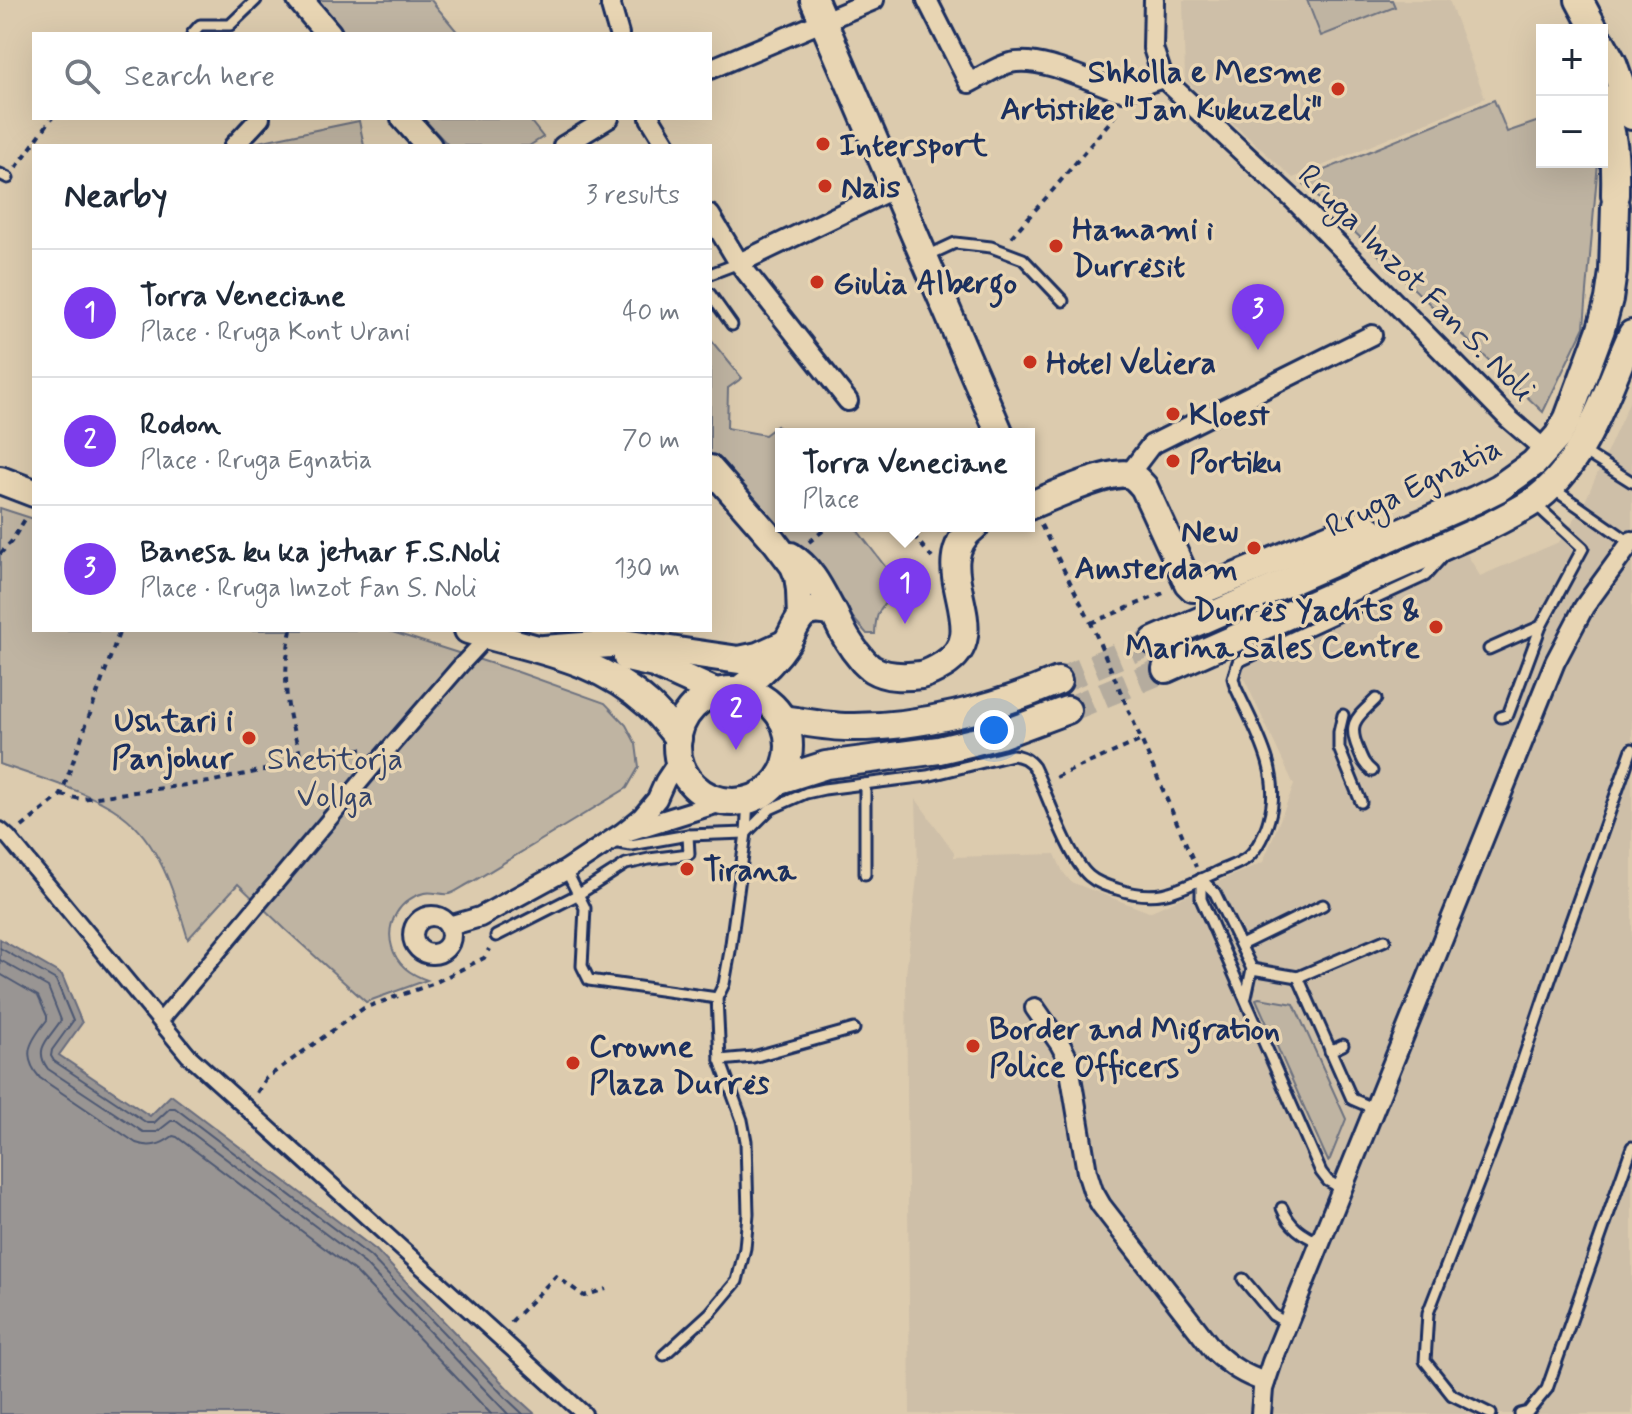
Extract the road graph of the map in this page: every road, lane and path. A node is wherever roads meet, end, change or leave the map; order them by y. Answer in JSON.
{"nodes":[{"id":1,"x":256,"y":0,"type":"edge"},
{"id":2,"x":300,"y":0,"type":"edge"},
{"id":3,"x":611,"y":0,"type":"edge"},
{"id":4,"x":874,"y":0,"type":"edge"},
{"id":5,"x":927,"y":0,"type":"edge"},
{"id":6,"x":1154,"y":0,"type":"edge"},
{"id":7,"x":1570,"y":0,"type":"edge"},
{"id":8,"x":1579,"y":0,"type":"edge"},
{"id":9,"x":818,"y":10,"type":"edge"},
{"id":10,"x":1578,"y":24,"type":"edge"},
{"id":11,"x":1592,"y":24,"type":"edge"},
{"id":12,"x":194,"y":32,"type":"edge"},
{"id":13,"x":327,"y":32,"type":"edge"},
{"id":14,"x":618,"y":32,"type":"edge"},
{"id":15,"x":1608,"y":54,"type":"edge"},
{"id":16,"x":712,"y":68,"type":"edge"},
{"id":17,"x":1163,"y":78,"type":"junction"},
{"id":18,"x":1132,"y":87,"type":"junction"},
{"id":19,"x":1632,"y":116,"type":"edge"},
{"id":20,"x":1608,"y":117,"type":"edge"},
{"id":21,"x":50,"y":120,"type":"edge"},
{"id":22,"x":258,"y":120,"type":"edge"},
{"id":23,"x":406,"y":120,"type":"edge"},
{"id":24,"x":606,"y":120,"type":"edge"},
{"id":25,"x":651,"y":120,"type":"edge"},
{"id":26,"x":236,"y":144,"type":"edge"},
{"id":27,"x":427,"y":144,"type":"edge"},
{"id":28,"x":566,"y":144,"type":"edge"},
{"id":29,"x":666,"y":144,"type":"edge"},
{"id":30,"x":1632,"y":170,"type":"edge"},
{"id":31,"x":4,"y":176,"type":"edge"},
{"id":32,"x":895,"y":188,"type":"junction"},
{"id":33,"x":1615,"y":200,"type":"junction"},
{"id":34,"x":712,"y":218,"type":"edge"},
{"id":35,"x":1632,"y":233,"type":"edge"},
{"id":36,"x":998,"y":250,"type":"junction"},
{"id":37,"x":924,"y":257,"type":"junction"},
{"id":38,"x":739,"y":263,"type":"junction"},
{"id":39,"x":712,"y":273,"type":"edge"},
{"id":40,"x":712,"y":297,"type":"edge"},
{"id":41,"x":1063,"y":301,"type":"dead end"},
{"id":42,"x":732,"y":325,"type":"dead end"},
{"id":43,"x":1632,"y":334,"type":"edge"},
{"id":44,"x":1372,"y":335,"type":"dead end"},
{"id":45,"x":848,"y":401,"type":"dead end"},
{"id":46,"x":997,"y":428,"type":"edge"},
{"id":47,"x":1580,"y":450,"type":"junction"},
{"id":48,"x":1546,"y":451,"type":"junction"},
{"id":49,"x":712,"y":470,"type":"edge"},
{"id":50,"x":1129,"y":474,"type":"junction"},
{"id":51,"x":0,"y":480,"type":"edge"},
{"id":52,"x":1632,"y":482,"type":"edge"},
{"id":53,"x":1541,"y":494,"type":"junction"},
{"id":54,"x":1035,"y":502,"type":"edge"},
{"id":55,"x":30,"y":504,"type":"edge"},
{"id":56,"x":1035,"y":514,"type":"edge"},
{"id":57,"x":911,"y":532,"type":"edge"},
{"id":58,"x":967,"y":532,"type":"edge"},
{"id":59,"x":1385,"y":540,"type":"junction"},
{"id":60,"x":1458,"y":540,"type":"junction"},
{"id":61,"x":774,"y":541,"type":"junction"},
{"id":62,"x":1631,"y":542,"type":"edge"},
{"id":63,"x":0,"y":554,"type":"edge"},
{"id":64,"x":957,"y":556,"type":"junction"},
{"id":65,"x":1175,"y":589,"type":"dead end"},
{"id":66,"x":834,"y":613,"type":"junction"},
{"id":67,"x":800,"y":618,"type":"junction"},
{"id":68,"x":1091,"y":623,"type":"junction"},
{"id":69,"x":1541,"y":626,"type":"junction"},
{"id":70,"x":119,"y":632,"type":"edge"},
{"id":71,"x":290,"y":632,"type":"edge"},
{"id":72,"x":478,"y":633,"type":"edge"},
{"id":73,"x":1154,"y":641,"type":"tunnel mouth"},
{"id":74,"x":786,"y":643,"type":"junction"},
{"id":75,"x":544,"y":649,"type":"junction"},
{"id":76,"x":1489,"y":649,"type":"dead end"},
{"id":77,"x":1166,"y":669,"type":"tunnel mouth"},
{"id":78,"x":1058,"y":681,"type":"tunnel mouth"},
{"id":79,"x":728,"y":692,"type":"junction"},
{"id":80,"x":1376,"y":699,"type":"dead end"},
{"id":81,"x":1067,"y":710,"type":"tunnel mouth"},
{"id":82,"x":1343,"y":715,"type":"dead end"},
{"id":83,"x":1501,"y":717,"type":"dead end"},
{"id":84,"x":782,"y":719,"type":"junction"},
{"id":85,"x":1142,"y":740,"type":"junction"},
{"id":86,"x":678,"y":749,"type":"junction"},
{"id":87,"x":1632,"y":749,"type":"edge"},
{"id":88,"x":379,"y":760,"type":"junction"},
{"id":89,"x":302,"y":761,"type":"junction"},
{"id":90,"x":1372,"y":771,"type":"dead end"},
{"id":91,"x":1060,"y":775,"type":"dead end"},
{"id":92,"x":779,"y":780,"type":"junction"},
{"id":93,"x":865,"y":784,"type":"junction"},
{"id":94,"x":61,"y":795,"type":"junction"},
{"id":95,"x":737,"y":801,"type":"junction"},
{"id":96,"x":1361,"y":802,"type":"dead end"},
{"id":97,"x":4,"y":833,"type":"edge"},
{"id":98,"x":746,"y":833,"type":"junction"},
{"id":99,"x":688,"y":835,"type":"junction"},
{"id":100,"x":616,"y":837,"type":"junction"},
{"id":101,"x":566,"y":870,"type":"junction"},
{"id":102,"x":865,"y":874,"type":"dead end"},
{"id":103,"x":1201,"y":879,"type":"junction"},
{"id":104,"x":579,"y":894,"type":"junction"},
{"id":105,"x":1323,"y":905,"type":"dead end"},
{"id":106,"x":449,"y":926,"type":"dead end"},
{"id":107,"x":496,"y":936,"type":"joint"},
{"id":108,"x":1385,"y":940,"type":"dead end"},
{"id":109,"x":1241,"y":945,"type":"junction"},
{"id":110,"x":1252,"y":969,"type":"junction"},
{"id":111,"x":1298,"y":977,"type":"junction"},
{"id":112,"x":717,"y":998,"type":"junction"},
{"id":113,"x":1246,"y":998,"type":"junction"},
{"id":114,"x":1035,"y":1008,"type":"dead end"},
{"id":115,"x":161,"y":1020,"type":"junction"},
{"id":116,"x":854,"y":1029,"type":"dead end"},
{"id":117,"x":1343,"y":1045,"type":"dead end"},
{"id":118,"x":1330,"y":1051,"type":"junction"},
{"id":119,"x":720,"y":1060,"type":"junction"},
{"id":120,"x":248,"y":1108,"type":"junction"},
{"id":121,"x":1375,"y":1109,"type":"junction"},
{"id":122,"x":1632,"y":1147,"type":"edge"},
{"id":123,"x":1343,"y":1189,"type":"junction"},
{"id":124,"x":1282,"y":1208,"type":"dead end"},
{"id":125,"x":1321,"y":1243,"type":"junction"},
{"id":126,"x":1243,"y":1279,"type":"dead end"},
{"id":127,"x":606,"y":1289,"type":"dead end"},
{"id":128,"x":1289,"y":1324,"type":"junction"},
{"id":129,"x":498,"y":1336,"type":"junction"},
{"id":130,"x":664,"y":1355,"type":"dead end"},
{"id":131,"x":1265,"y":1382,"type":"junction"},
{"id":132,"x":584,"y":1414,"type":"edge"},
{"id":133,"x":1261,"y":1414,"type":"edge"},
{"id":134,"x":1491,"y":1414,"type":"edge"},
{"id":135,"x":1520,"y":1414,"type":"edge"}],
"edges":[{"from":1,"to":12,"type":"lane"},
{"from":2,"to":13,"type":"street"},
{"from":3,"to":14,"type":"street"},
{"from":4,"to":9,"type":"street"},
{"from":5,"to":18,"type":"street"},
{"from":6,"to":17,"type":"street"},
{"from":7,"to":10,"type":"main road"},
{"from":8,"to":11,"type":"main road"},
{"from":9,"to":16,"type":"street"},
{"from":9,"to":32,"type":"main road"},
{"from":15,"to":19,"type":"main road"},
{"from":17,"to":18,"type":"street"},
{"from":17,"to":48,"type":"street","name":"Rruga Imzot Fan S. Noli"},
{"from":18,"to":36,"type":"path"},
{"from":20,"to":33,"type":"main road","name":"Rruga Egnatia"},
{"from":21,"to":31,"type":"path"},
{"from":22,"to":26,"type":"street"},
{"from":23,"to":27,"type":"street"},
{"from":24,"to":28,"type":"street"},
{"from":25,"to":29,"type":"street"},
{"from":30,"to":33,"type":"main road"},
{"from":32,"to":37,"type":"main road"},
{"from":32,"to":38,"type":"street"},
{"from":33,"to":35,"type":"main road"},
{"from":33,"to":48,"type":"main road","name":"Rruga Egnatia"},
{"from":34,"to":38,"type":"street"},
{"from":36,"to":37,"type":"lane"},
{"from":36,"to":41,"type":"lane"},
{"from":37,"to":46,"type":"main road"},
{"from":38,"to":39,"type":"lane"},
{"from":38,"to":45,"type":"street"},
{"from":40,"to":42,"type":"lane"},
{"from":43,"to":47,"type":"main road","name":"Rruga Egnatia"},
{"from":44,"to":50,"type":"street"},
{"from":47,"to":52,"type":"lane"},
{"from":47,"to":53,"type":"main road","name":"Rruga Egnatia"},
{"from":48,"to":59,"type":"main road","name":"Rruga Egnatia"},
{"from":49,"to":61,"type":"street"},
{"from":50,"to":54,"type":"main road"},
{"from":50,"to":59,"type":"main road"},
{"from":51,"to":55,"type":"main road"},
{"from":53,"to":60,"type":"main road","name":"Rruga Egnatia"},
{"from":53,"to":62,"type":"lane"},
{"from":53,"to":69,"type":"lane"},
{"from":55,"to":63,"type":"path"},
{"from":56,"to":68,"type":"path"},
{"from":57,"to":64,"type":"path"},
{"from":58,"to":64,"type":"main road"},
{"from":59,"to":73,"type":"main road","name":"Rruga Egnatia"},
{"from":60,"to":77,"type":"main road","name":"Rruga Egnatia"},
{"from":60,"to":103,"type":"lane"},
{"from":61,"to":66,"type":"street"},
{"from":61,"to":67,"type":"street"},
{"from":62,"to":121,"type":"street"},
{"from":64,"to":66,"type":"main road"},
{"from":65,"to":68,"type":"path"},
{"from":66,"to":67,"type":"main road"},
{"from":67,"to":74,"type":"main road"},
{"from":68,"to":85,"type":"path"},
{"from":69,"to":76,"type":"lane"},
{"from":69,"to":83,"type":"lane"},
{"from":70,"to":94,"type":"path"},
{"from":71,"to":89,"type":"path"},
{"from":72,"to":75,"type":"main road"},
{"from":72,"to":88,"type":"street"},
{"from":74,"to":75,"type":"main road"},
{"from":74,"to":79,"type":"main road"},
{"from":75,"to":79,"type":"main road"},
{"from":75,"to":86,"type":"main road"},
{"from":78,"to":84,"type":"main road"},
{"from":79,"to":84,"type":"main road"},
{"from":79,"to":86,"type":"main road"},
{"from":80,"to":90,"type":"lane"},
{"from":81,"to":92,"type":"main road"},
{"from":82,"to":96,"type":"lane"},
{"from":84,"to":92,"type":"main road"},
{"from":85,"to":91,"type":"path"},
{"from":85,"to":103,"type":"path"},
{"from":86,"to":95,"type":"main road"},
{"from":86,"to":100,"type":"street"},
{"from":87,"to":134,"type":"lane"},
{"from":88,"to":89,"type":"path"},
{"from":88,"to":115,"type":"street"},
{"from":89,"to":94,"type":"path"},
{"from":92,"to":95,"type":"main road"},
{"from":93,"to":98,"type":"lane"},
{"from":93,"to":102,"type":"lane"},
{"from":93,"to":103,"type":"lane"},
{"from":94,"to":97,"type":"path"},
{"from":95,"to":98,"type":"lane"},
{"from":95,"to":100,"type":"street"},
{"from":97,"to":115,"type":"street"},
{"from":98,"to":99,"type":"lane"},
{"from":98,"to":112,"type":"lane"},
{"from":99,"to":100,"type":"lane"},
{"from":99,"to":104,"type":"lane"},
{"from":100,"to":101,"type":"street"},
{"from":101,"to":104,"type":"lane"},
{"from":101,"to":106,"type":"street"},
{"from":103,"to":109,"type":"lane"},
{"from":103,"to":113,"type":"lane"},
{"from":104,"to":107,"type":"lane"},
{"from":104,"to":112,"type":"lane"},
{"from":105,"to":109,"type":"lane"},
{"from":107,"to":120,"type":"path"},
{"from":108,"to":111,"type":"lane"},
{"from":109,"to":110,"type":"lane"},
{"from":110,"to":111,"type":"lane"},
{"from":110,"to":113,"type":"lane"},
{"from":111,"to":118,"type":"lane"},
{"from":112,"to":119,"type":"lane"},
{"from":113,"to":123,"type":"lane"},
{"from":114,"to":131,"type":"street"},
{"from":115,"to":120,"type":"street"},
{"from":116,"to":119,"type":"lane"},
{"from":117,"to":118,"type":"lane"},
{"from":118,"to":121,"type":"lane"},
{"from":119,"to":130,"type":"lane"},
{"from":120,"to":129,"type":"street"},
{"from":121,"to":123,"type":"street"},
{"from":122,"to":135,"type":"lane"},
{"from":123,"to":125,"type":"street"},
{"from":124,"to":125,"type":"lane"},
{"from":125,"to":128,"type":"street"},
{"from":126,"to":128,"type":"lane"},
{"from":127,"to":129,"type":"path"},
{"from":128,"to":131,"type":"street"},
{"from":129,"to":132,"type":"street"},
{"from":131,"to":133,"type":"street"}]}
